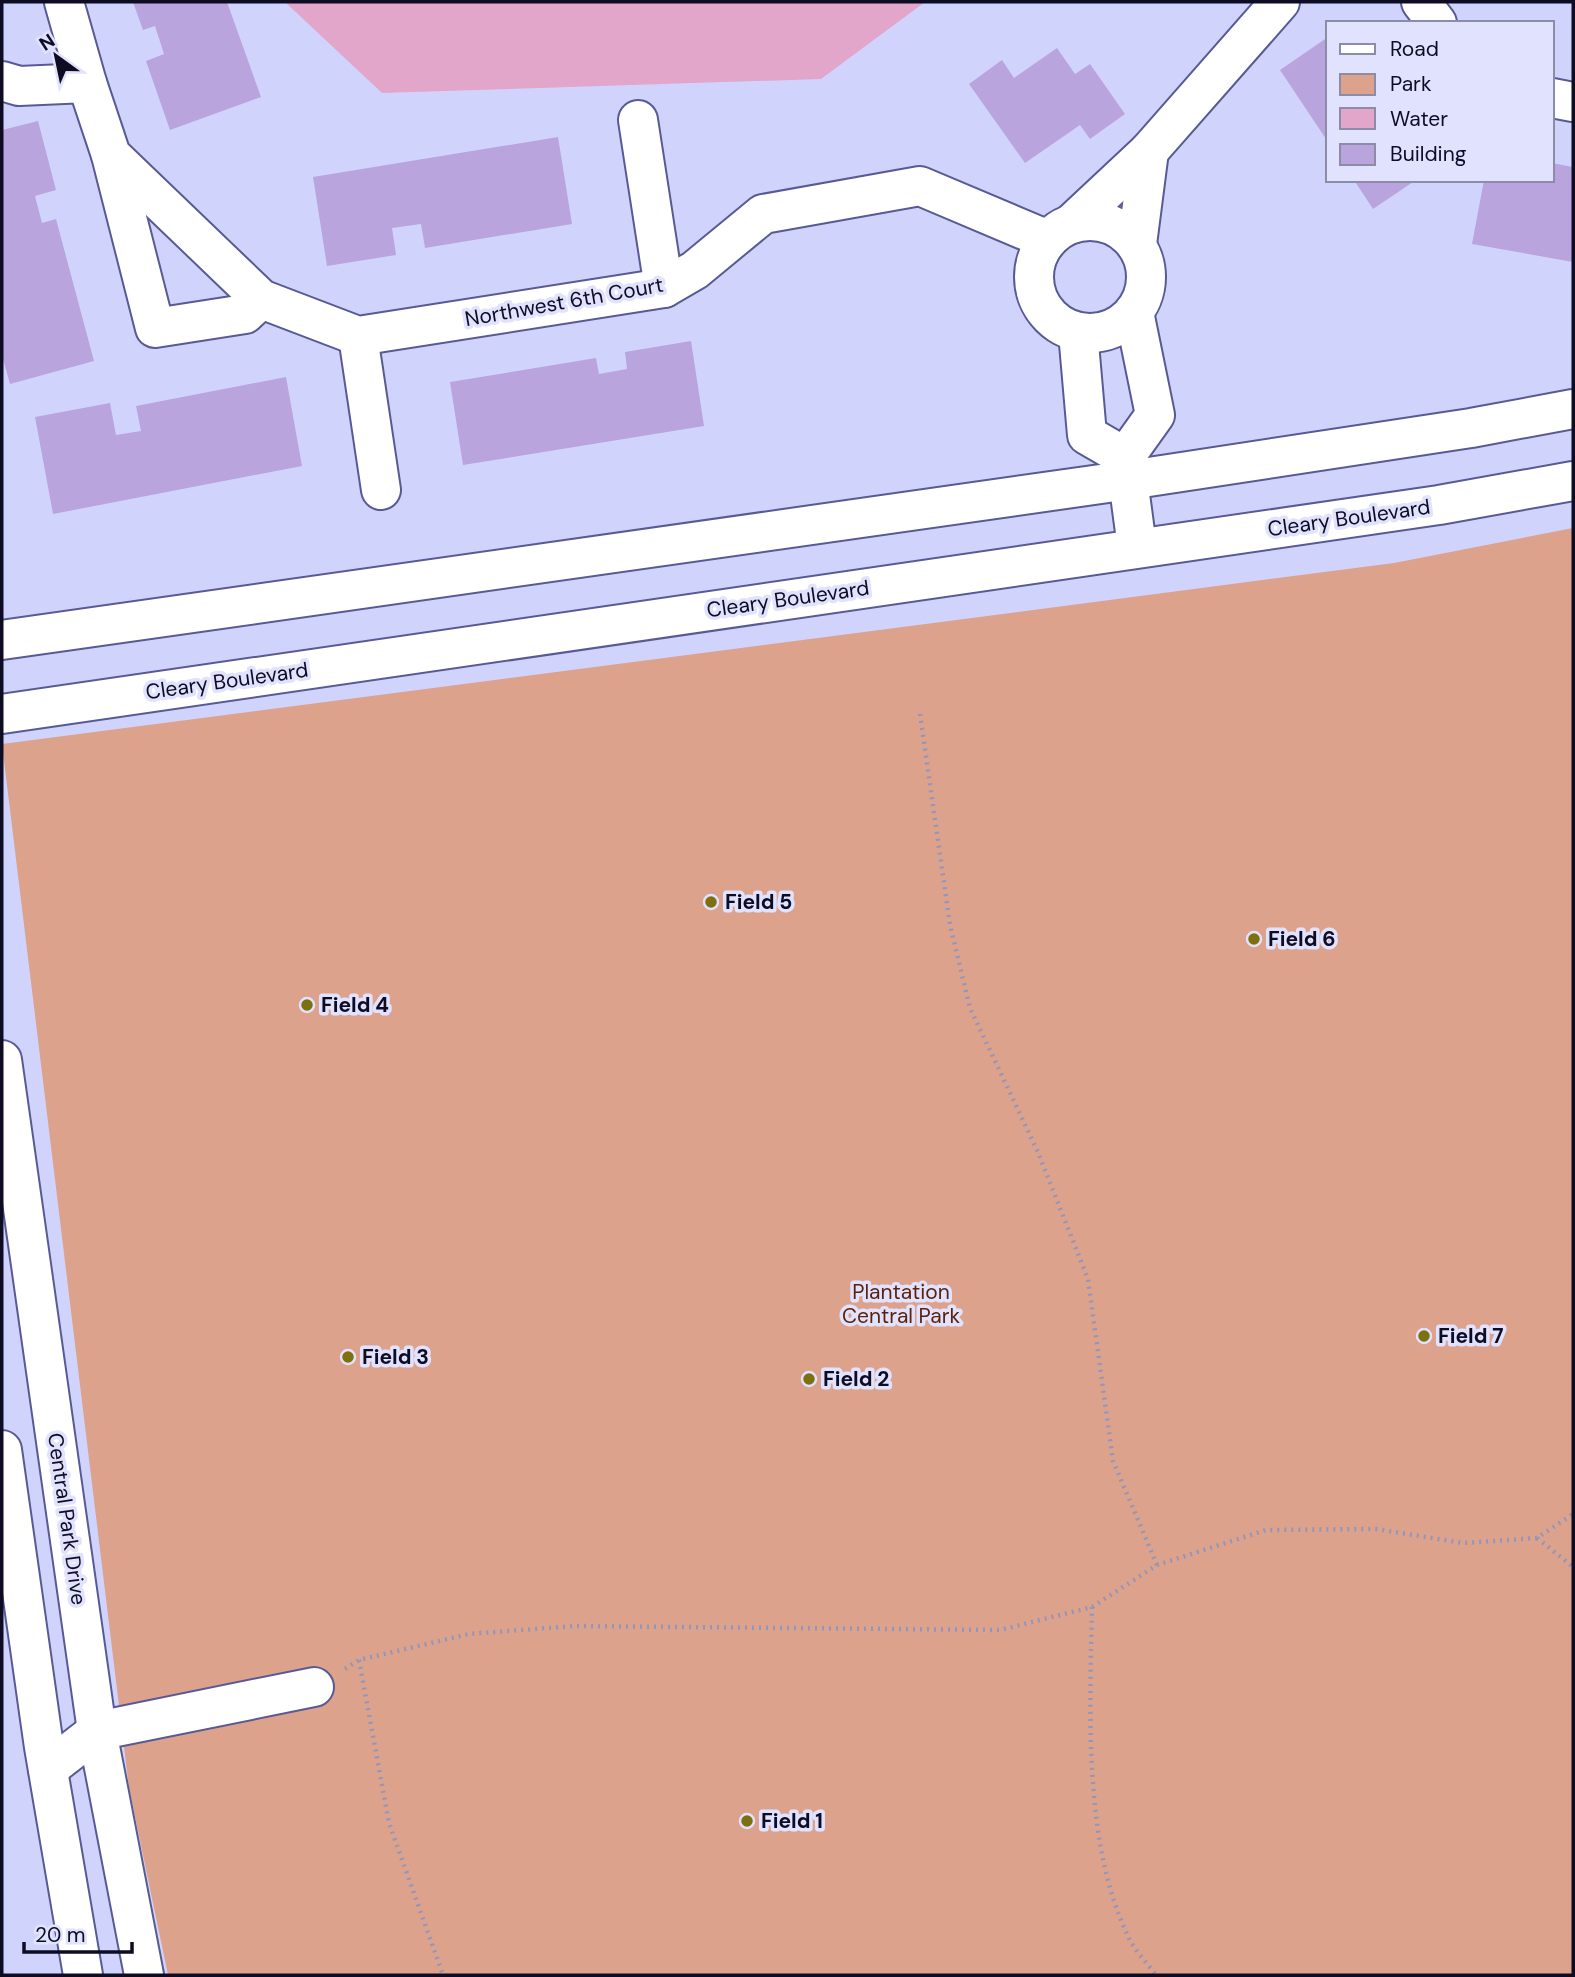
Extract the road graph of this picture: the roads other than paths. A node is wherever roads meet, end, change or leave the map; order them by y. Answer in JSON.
{"nodes":[{"id":1,"x":64,"y":2,"type":"edge"},
{"id":2,"x":1280,"y":2,"type":"edge"},
{"id":3,"x":1421,"y":2,"type":"edge"},
{"id":4,"x":1435,"y":21,"type":"edge"},
{"id":5,"x":2,"y":81,"type":"edge"},
{"id":6,"x":87,"y":83,"type":"junction"},
{"id":7,"x":1554,"y":98,"type":"edge"},
{"id":8,"x":1573,"y":102,"type":"edge"},
{"id":9,"x":638,"y":121,"type":"dead end"},
{"id":10,"x":1149,"y":151,"type":"junction"},
{"id":11,"x":111,"y":155,"type":"junction"},
{"id":12,"x":1060,"y":232,"type":"junction"},
{"id":13,"x":1137,"y":244,"type":"junction"},
{"id":14,"x":664,"y":288,"type":"junction"},
{"id":15,"x":261,"y":299,"type":"junction"},
{"id":16,"x":1134,"y":313,"type":"junction"},
{"id":17,"x":1078,"y":332,"type":"junction"},
{"id":18,"x":358,"y":336,"type":"junction"},
{"id":19,"x":1573,"y":409,"type":"edge"},
{"id":20,"x":1127,"y":469,"type":"junction"},
{"id":21,"x":1573,"y":481,"type":"edge"},
{"id":22,"x":381,"y":490,"type":"dead end"},
{"id":23,"x":1138,"y":547,"type":"junction"},
{"id":24,"x":2,"y":640,"type":"edge"},
{"id":25,"x":2,"y":713,"type":"edge"},
{"id":26,"x":2,"y":1060,"type":"edge"},
{"id":27,"x":2,"y":1450,"type":"edge"},
{"id":28,"x":314,"y":1687,"type":"road end"},
{"id":29,"x":97,"y":1731,"type":"junction"},
{"id":30,"x":48,"y":1769,"type":"junction"},
{"id":31,"x":83,"y":1975,"type":"edge"},
{"id":32,"x":144,"y":1975,"type":"edge"}],
"edges":[{"from":1,"to":6,"type":"street"},
{"from":2,"to":10,"type":"street"},
{"from":3,"to":4,"type":"street"},
{"from":5,"to":6,"type":"street"},
{"from":6,"to":11,"type":"street"},
{"from":7,"to":8,"type":"street"},
{"from":9,"to":14,"type":"street"},
{"from":10,"to":12,"type":"street"},
{"from":10,"to":13,"type":"street"},
{"from":11,"to":15,"type":"street"},
{"from":11,"to":15,"type":"street"},
{"from":12,"to":13,"type":"street"},
{"from":12,"to":14,"type":"street","name":"Northwest 6th Court"},
{"from":12,"to":17,"type":"street"},
{"from":13,"to":16,"type":"street"},
{"from":14,"to":18,"type":"street","name":"Northwest 6th Court"},
{"from":15,"to":18,"type":"street","name":"Northwest 6th Court"},
{"from":16,"to":17,"type":"street"},
{"from":16,"to":20,"type":"street"},
{"from":17,"to":20,"type":"street"},
{"from":18,"to":22,"type":"street"},
{"from":19,"to":20,"type":"street"},
{"from":20,"to":23,"type":"street"},
{"from":20,"to":24,"type":"street"},
{"from":21,"to":23,"type":"street","name":"Cleary Boulevard"},
{"from":23,"to":25,"type":"street","name":"Cleary Boulevard"},
{"from":26,"to":29,"type":"street","name":"Central Park Drive"},
{"from":27,"to":30,"type":"street"},
{"from":28,"to":29,"type":"street"},
{"from":29,"to":30,"type":"street"},
{"from":29,"to":32,"type":"street","name":"Central Park Drive"},
{"from":30,"to":31,"type":"street"}]}
